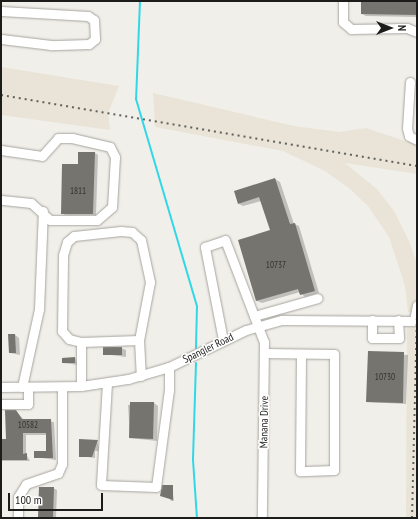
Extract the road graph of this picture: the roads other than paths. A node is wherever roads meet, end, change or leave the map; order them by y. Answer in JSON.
{"nodes":[{"id":1,"x":344,"y":1,"type":"edge"},
{"id":2,"x":1,"y":11,"type":"edge"},
{"id":3,"x":417,"y":32,"type":"edge"},
{"id":4,"x":1,"y":39,"type":"edge"},
{"id":5,"x":410,"y":82,"type":"dead end"},
{"id":6,"x":417,"y":140,"type":"edge"},
{"id":7,"x":1,"y":150,"type":"edge"},
{"id":8,"x":1,"y":200,"type":"edge"},
{"id":9,"x":43,"y":211,"type":"junction"},
{"id":10,"x":318,"y":298,"type":"dead end"},
{"id":11,"x":302,"y":303,"type":"junction"},
{"id":12,"x":417,"y":305,"type":"edge"},
{"id":13,"x":252,"y":312,"type":"junction"},
{"id":14,"x":303,"y":319,"type":"junction"},
{"id":15,"x":372,"y":320,"type":"junction"},
{"id":16,"x":398,"y":320,"type":"junction"},
{"id":17,"x":415,"y":320,"type":"edge"},
{"id":18,"x":259,"y":326,"type":"junction"},
{"id":19,"x":139,"y":340,"type":"junction"},
{"id":20,"x":223,"y":340,"type":"junction"},
{"id":21,"x":81,"y":342,"type":"junction"},
{"id":22,"x":265,"y":353,"type":"junction"},
{"id":23,"x":301,"y":354,"type":"junction"},
{"id":24,"x":169,"y":367,"type":"junction"},
{"id":25,"x":141,"y":376,"type":"junction"},
{"id":26,"x":107,"y":383,"type":"junction"},
{"id":27,"x":81,"y":386,"type":"junction"},
{"id":28,"x":1,"y":387,"type":"edge"},
{"id":29,"x":25,"y":387,"type":"junction"},
{"id":30,"x":62,"y":387,"type":"junction"},
{"id":31,"x":1,"y":404,"type":"edge"},
{"id":32,"x":18,"y":518,"type":"edge"},
{"id":33,"x":262,"y":518,"type":"edge"}],
"edges":[{"from":1,"to":3,"type":"street"},
{"from":2,"to":4,"type":"street"},
{"from":5,"to":6,"type":"street"},
{"from":7,"to":9,"type":"street"},
{"from":8,"to":9,"type":"street"},
{"from":9,"to":29,"type":"street"},
{"from":10,"to":11,"type":"street"},
{"from":11,"to":13,"type":"street"},
{"from":11,"to":14,"type":"street"},
{"from":12,"to":17,"type":"street"},
{"from":13,"to":18,"type":"street","name":"Manana Drive"},
{"from":13,"to":20,"type":"street","name":"Manana Drive"},
{"from":14,"to":15,"type":"street","name":"Spangler Road"},
{"from":14,"to":18,"type":"street","name":"Spangler Road"},
{"from":15,"to":16,"type":"street","name":"Spangler Road"},
{"from":15,"to":16,"type":"street"},
{"from":16,"to":17,"type":"street","name":"Spangler Road"},
{"from":18,"to":20,"type":"street","name":"Spangler Road"},
{"from":18,"to":22,"type":"street","name":"Manana Drive"},
{"from":19,"to":21,"type":"street"},
{"from":19,"to":21,"type":"street"},
{"from":19,"to":25,"type":"street"},
{"from":20,"to":24,"type":"street","name":"Spangler Road"},
{"from":21,"to":27,"type":"street"},
{"from":22,"to":23,"type":"street"},
{"from":22,"to":33,"type":"street","name":"Manana Drive"},
{"from":23,"to":23,"type":"street"},
{"from":24,"to":25,"type":"street","name":"Spangler Road"},
{"from":24,"to":26,"type":"street"},
{"from":25,"to":26,"type":"street","name":"Spangler Road"},
{"from":26,"to":27,"type":"street","name":"Spangler Road"},
{"from":27,"to":30,"type":"street","name":"Spangler Road"},
{"from":28,"to":29,"type":"street","name":"Spangler Road"},
{"from":29,"to":30,"type":"street","name":"Spangler Road"},
{"from":29,"to":31,"type":"street"},
{"from":30,"to":32,"type":"street"}]}
